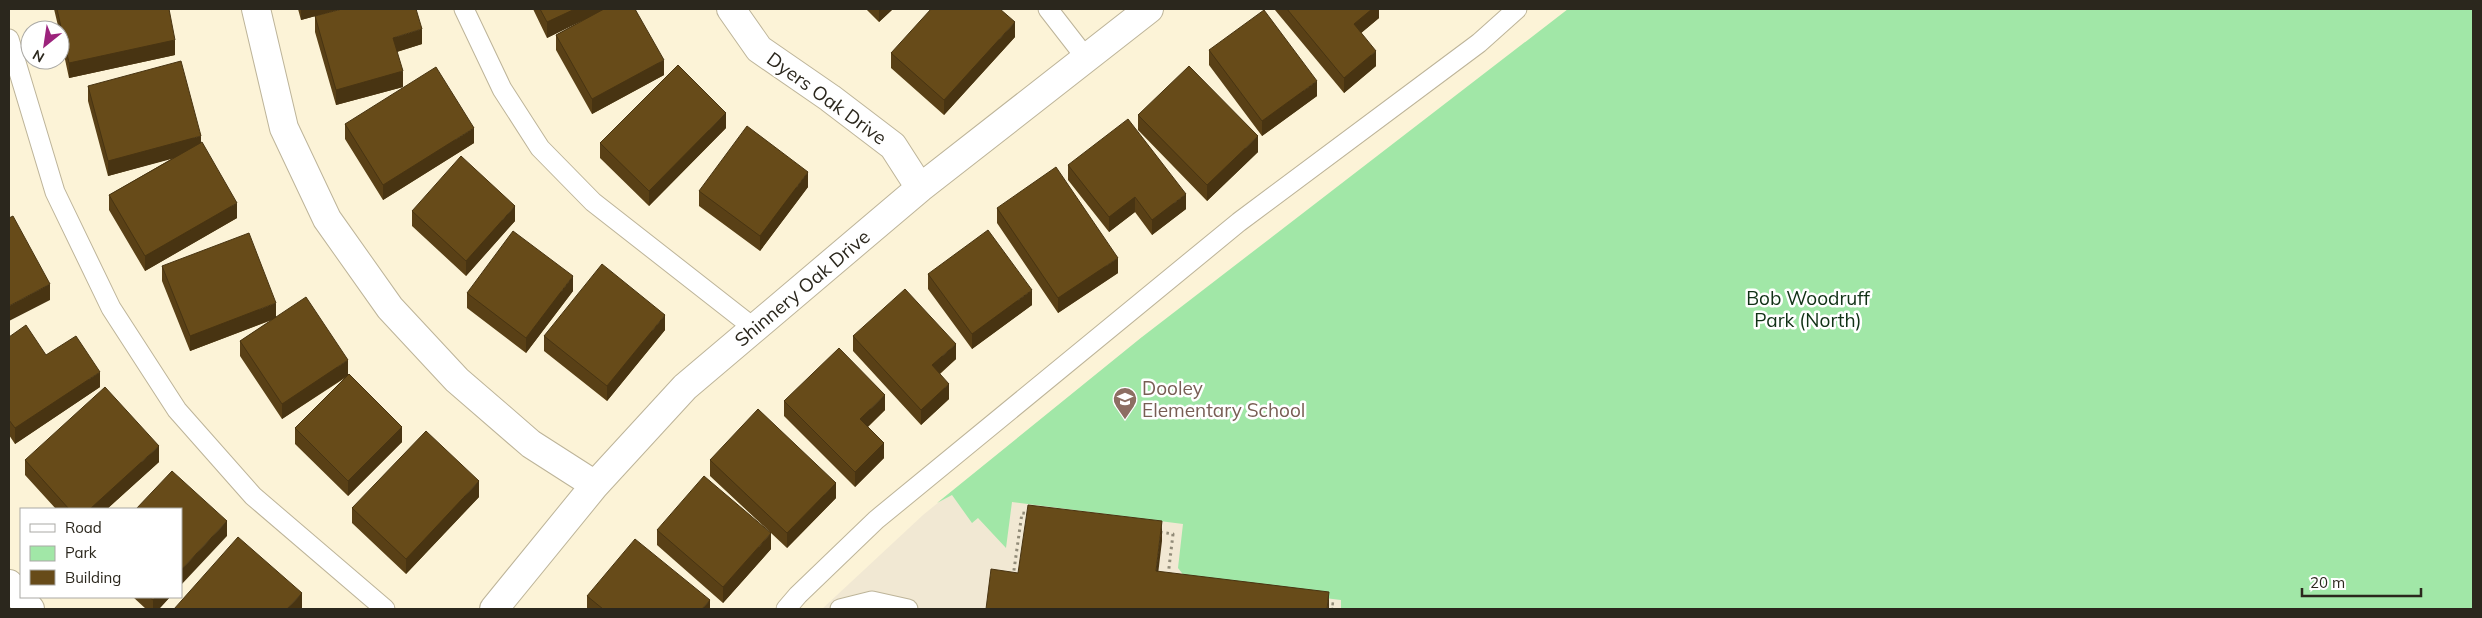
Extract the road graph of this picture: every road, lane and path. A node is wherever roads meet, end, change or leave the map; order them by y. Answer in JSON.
{"nodes":[{"id":1,"x":256,"y":9,"type":"edge"},
{"id":2,"x":464,"y":9,"type":"edge"},
{"id":3,"x":732,"y":9,"type":"edge"},
{"id":4,"x":1048,"y":9,"type":"edge"},
{"id":5,"x":1149,"y":9,"type":"edge"},
{"id":6,"x":1517,"y":9,"type":"edge"},
{"id":7,"x":9,"y":39,"type":"edge"},
{"id":8,"x":1086,"y":58,"type":"junction"},
{"id":9,"x":920,"y":188,"type":"junction"},
{"id":10,"x":754,"y":328,"type":"junction"},
{"id":11,"x":595,"y":485,"type":"junction"},
{"id":12,"x":1032,"y":515,"type":"edge"},
{"id":13,"x":1154,"y":531,"type":"edge"},
{"id":14,"x":1012,"y":582,"type":"edge"},
{"id":15,"x":1167,"y":582,"type":"edge"},
{"id":16,"x":9,"y":584,"type":"edge"},
{"id":17,"x":20,"y":597,"type":"edge"},
{"id":18,"x":21,"y":598,"type":"edge"},
{"id":19,"x":1324,"y":602,"type":"edge"},
{"id":20,"x":30,"y":609,"type":"edge"},
{"id":21,"x":385,"y":609,"type":"edge"},
{"id":22,"x":494,"y":609,"type":"edge"},
{"id":23,"x":786,"y":609,"type":"edge"},
{"id":24,"x":840,"y":609,"type":"edge"},
{"id":25,"x":908,"y":609,"type":"edge"},
{"id":26,"x":1333,"y":609,"type":"edge"}],
"edges":[{"from":1,"to":11,"type":"street"},
{"from":2,"to":10,"type":"lane"},
{"from":3,"to":9,"type":"street","name":"Dyers Oak Drive"},
{"from":4,"to":8,"type":"lane"},
{"from":5,"to":8,"type":"street","name":"Shinnery Oak Drive"},
{"from":6,"to":23,"type":"lane"},
{"from":7,"to":21,"type":"lane"},
{"from":8,"to":9,"type":"street","name":"Shinnery Oak Drive"},
{"from":9,"to":10,"type":"street","name":"Shinnery Oak Drive"},
{"from":10,"to":11,"type":"street","name":"Shinnery Oak Drive"},
{"from":11,"to":22,"type":"street","name":"Shinnery Oak Drive"},
{"from":12,"to":14,"type":"path"},
{"from":13,"to":15,"type":"path"},
{"from":16,"to":17,"type":"street"},
{"from":18,"to":20,"type":"street"},
{"from":19,"to":26,"type":"path"},
{"from":24,"to":25,"type":"lane"}]}
